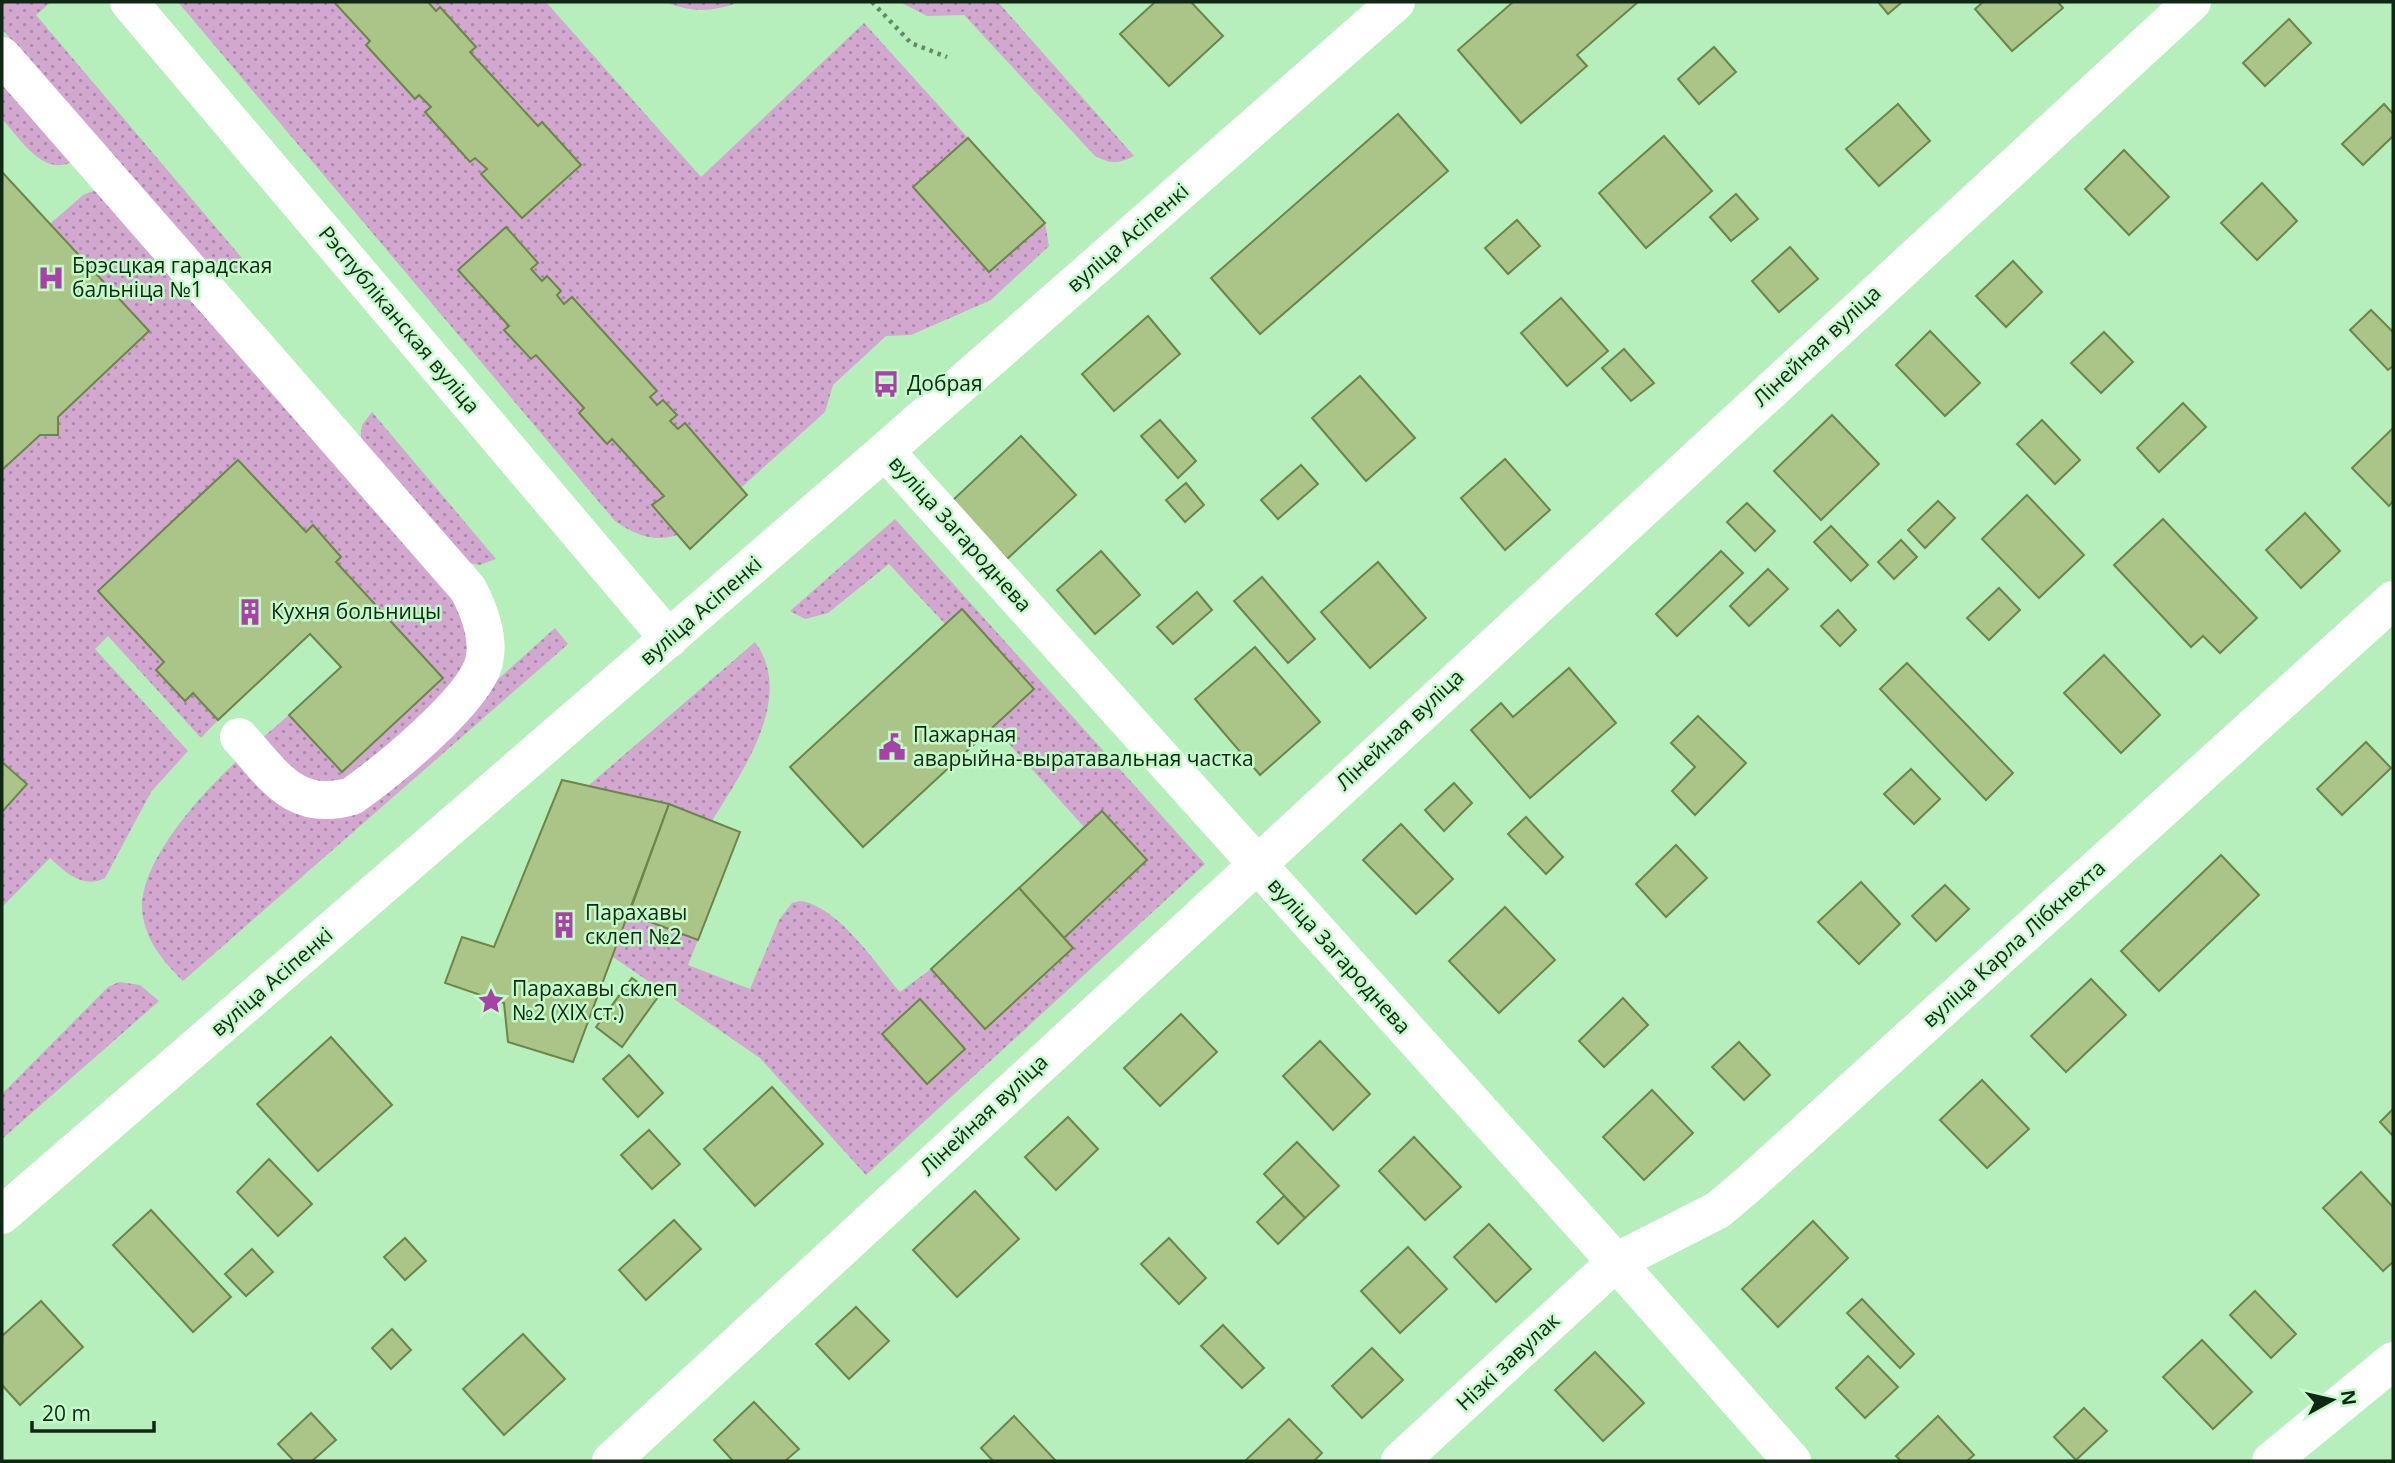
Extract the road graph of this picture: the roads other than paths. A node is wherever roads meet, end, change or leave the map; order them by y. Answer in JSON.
{"nodes":[{"id":1,"x":129,"y":2,"type":"edge"},
{"id":2,"x":1396,"y":2,"type":"edge"},
{"id":3,"x":2192,"y":2,"type":"edge"},
{"id":4,"x":2,"y":56,"type":"edge"},
{"id":5,"x":886,"y":451,"type":"junction"},
{"id":6,"x":2393,"y":600,"type":"edge"},
{"id":7,"x":669,"y":639,"type":"junction"},
{"id":8,"x":239,"y":737,"type":"dead end"},
{"id":9,"x":1255,"y":864,"type":"junction"},
{"id":10,"x":2,"y":1215,"type":"edge"},
{"id":11,"x":1616,"y":1262,"type":"junction"},
{"id":12,"x":2393,"y":1361,"type":"edge"},
{"id":13,"x":611,"y":1461,"type":"edge"},
{"id":14,"x":1400,"y":1461,"type":"edge"},
{"id":15,"x":1791,"y":1461,"type":"edge"},
{"id":16,"x":2271,"y":1461,"type":"edge"}],
"edges":[{"from":1,"to":7,"type":"street","name":"Рэспубліканская вуліца"},
{"from":2,"to":5,"type":"street","name":"вуліца Асіпенкі"},
{"from":3,"to":9,"type":"street","name":"Лінейная вуліца"},
{"from":4,"to":8,"type":"street"},
{"from":5,"to":7,"type":"street","name":"вуліца Асіпенкі"},
{"from":5,"to":9,"type":"street","name":"вуліца Загароднева"},
{"from":6,"to":11,"type":"street","name":"вуліца Карла Лібкнехта"},
{"from":7,"to":10,"type":"street","name":"вуліца Асіпенкі"},
{"from":9,"to":11,"type":"street","name":"вуліца Загароднева"},
{"from":9,"to":13,"type":"street","name":"Лінейная вуліца"},
{"from":11,"to":14,"type":"street","name":"Нізкі завулак"},
{"from":11,"to":15,"type":"street","name":"вуліца Загароднева"},
{"from":12,"to":16,"type":"street"}]}
